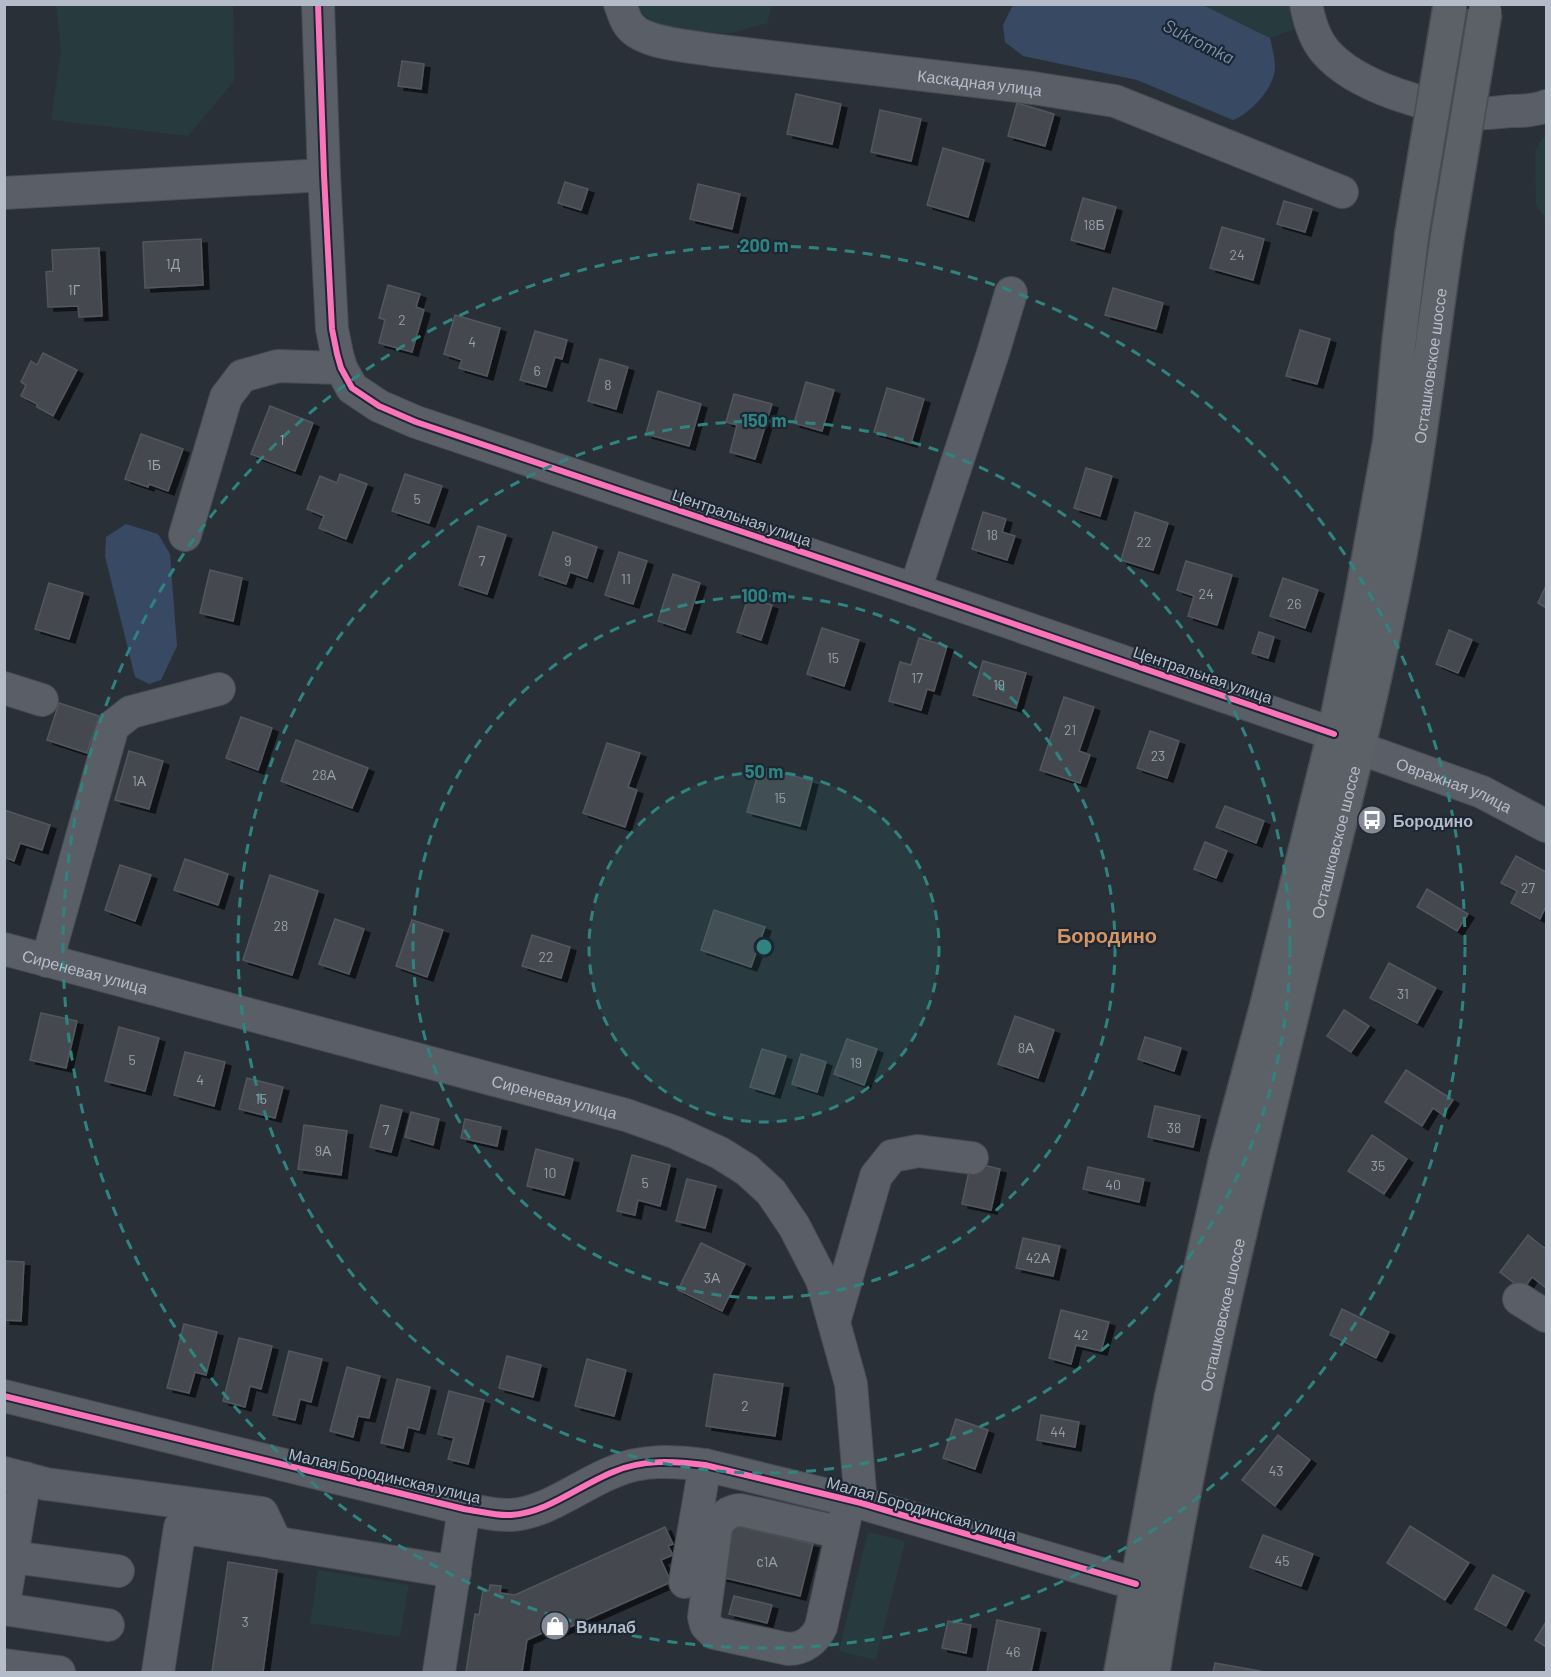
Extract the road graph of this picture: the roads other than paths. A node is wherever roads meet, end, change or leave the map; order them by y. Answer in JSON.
{"nodes":[{"id":1,"x":318,"y":4,"type":"edge"},
{"id":2,"x":620,"y":4,"type":"edge"},
{"id":3,"x":1306,"y":4,"type":"edge"},
{"id":4,"x":1324,"y":4,"type":"edge"},
{"id":5,"x":1450,"y":5,"type":"edge"},
{"id":6,"x":1485,"y":8,"type":"edge"},
{"id":7,"x":1546,"y":91,"type":"edge"},
{"id":8,"x":1546,"y":106,"type":"edge"},
{"id":9,"x":324,"y":175,"type":"junction"},
{"id":10,"x":1342,"y":192,"type":"dead end"},
{"id":11,"x":4,"y":193,"type":"edge"},
{"id":12,"x":1011,"y":293,"type":"dead end"},
{"id":13,"x":341,"y":368,"type":"junction"},
{"id":14,"x":185,"y":535,"type":"dead end"},
{"id":15,"x":915,"y":590,"type":"junction"},
{"id":16,"x":4,"y":688,"type":"edge"},
{"id":17,"x":219,"y":689,"type":"dead end"},
{"id":18,"x":42,"y":700,"type":"dead end"},
{"id":19,"x":1346,"y":741,"type":"junction"},
{"id":20,"x":1546,"y":826,"type":"edge"},
{"id":21,"x":4,"y":949,"type":"edge"},
{"id":22,"x":47,"y":961,"type":"junction"},
{"id":23,"x":972,"y":1158,"type":"dead end"},
{"id":24,"x":1519,"y":1299,"type":"dead end"},
{"id":25,"x":1546,"y":1316,"type":"edge"},
{"id":26,"x":834,"y":1322,"type":"junction"},
{"id":27,"x":4,"y":1396,"type":"edge"},
{"id":28,"x":705,"y":1465,"type":"junction"},
{"id":29,"x":15,"y":1475,"type":"edge"},
{"id":30,"x":855,"y":1502,"type":"junction"},
{"id":31,"x":465,"y":1509,"type":"junction"},
{"id":32,"x":842,"y":1533,"type":"junction"},
{"id":33,"x":276,"y":1543,"type":"junction"},
{"id":34,"x":8,"y":1569,"type":"edge"},
{"id":35,"x":118,"y":1571,"type":"dead end"},
{"id":36,"x":455,"y":1572,"type":"junction"},
{"id":37,"x":685,"y":1582,"type":"dead end"},
{"id":38,"x":1136,"y":1584,"type":"junction"},
{"id":39,"x":108,"y":1626,"type":"dead end"},
{"id":40,"x":4,"y":1665,"type":"edge"},
{"id":41,"x":59,"y":1672,"type":"edge"},
{"id":42,"x":158,"y":1672,"type":"edge"},
{"id":43,"x":439,"y":1672,"type":"edge"},
{"id":44,"x":1121,"y":1672,"type":"edge"},
{"id":45,"x":1153,"y":1672,"type":"edge"}],
"edges":[{"from":1,"to":9,"type":"street","name":"Центральная улица"},
{"from":2,"to":10,"type":"street","name":"Каскадная улица"},
{"from":3,"to":8,"type":"street"},
{"from":4,"to":7,"type":"street"},
{"from":5,"to":19,"type":"main road","name":"Осташковское шоссе","bridge":true},
{"from":6,"to":19,"type":"main road","name":"Осташковское шоссе","bridge":true},
{"from":9,"to":11,"type":"street"},
{"from":9,"to":13,"type":"street","name":"Центральная улица"},
{"from":12,"to":15,"type":"street"},
{"from":13,"to":14,"type":"street"},
{"from":13,"to":15,"type":"street","name":"Центральная улица"},
{"from":15,"to":19,"type":"street","name":"Центральная улица"},
{"from":16,"to":18,"type":"street"},
{"from":17,"to":22,"type":"street"},
{"from":19,"to":20,"type":"street","name":"Овражная улица"},
{"from":19,"to":38,"type":"main road","name":"Осташковское шоссе"},
{"from":19,"to":45,"type":"main road","name":"Осташковское шоссе"},
{"from":21,"to":22,"type":"street","name":"Сиреневая улица"},
{"from":22,"to":26,"type":"street","name":"Сиреневая улица"},
{"from":23,"to":26,"type":"street"},
{"from":24,"to":25,"type":"street"},
{"from":26,"to":30,"type":"street","name":"Сиреневая улица"},
{"from":27,"to":31,"type":"street","name":"Малая Бородинская улица"},
{"from":28,"to":30,"type":"street","name":"Малая Бородинская улица"},
{"from":28,"to":31,"type":"street","name":"Малая Бородинская улица"},
{"from":28,"to":37,"type":"street"},
{"from":29,"to":33,"type":"street"},
{"from":29,"to":34,"type":"street"},
{"from":30,"to":32,"type":"street","name":"Сиреневая улица"},
{"from":30,"to":38,"type":"street","name":"Малая Бородинская улица"},
{"from":31,"to":36,"type":"street"},
{"from":32,"to":32,"type":"street"},
{"from":33,"to":36,"type":"street"},
{"from":33,"to":42,"type":"street"},
{"from":34,"to":35,"type":"street"},
{"from":34,"to":39,"type":"street"},
{"from":36,"to":43,"type":"street"},
{"from":38,"to":44,"type":"main road","name":"Осташковское шоссе"},
{"from":40,"to":41,"type":"street"}]}
